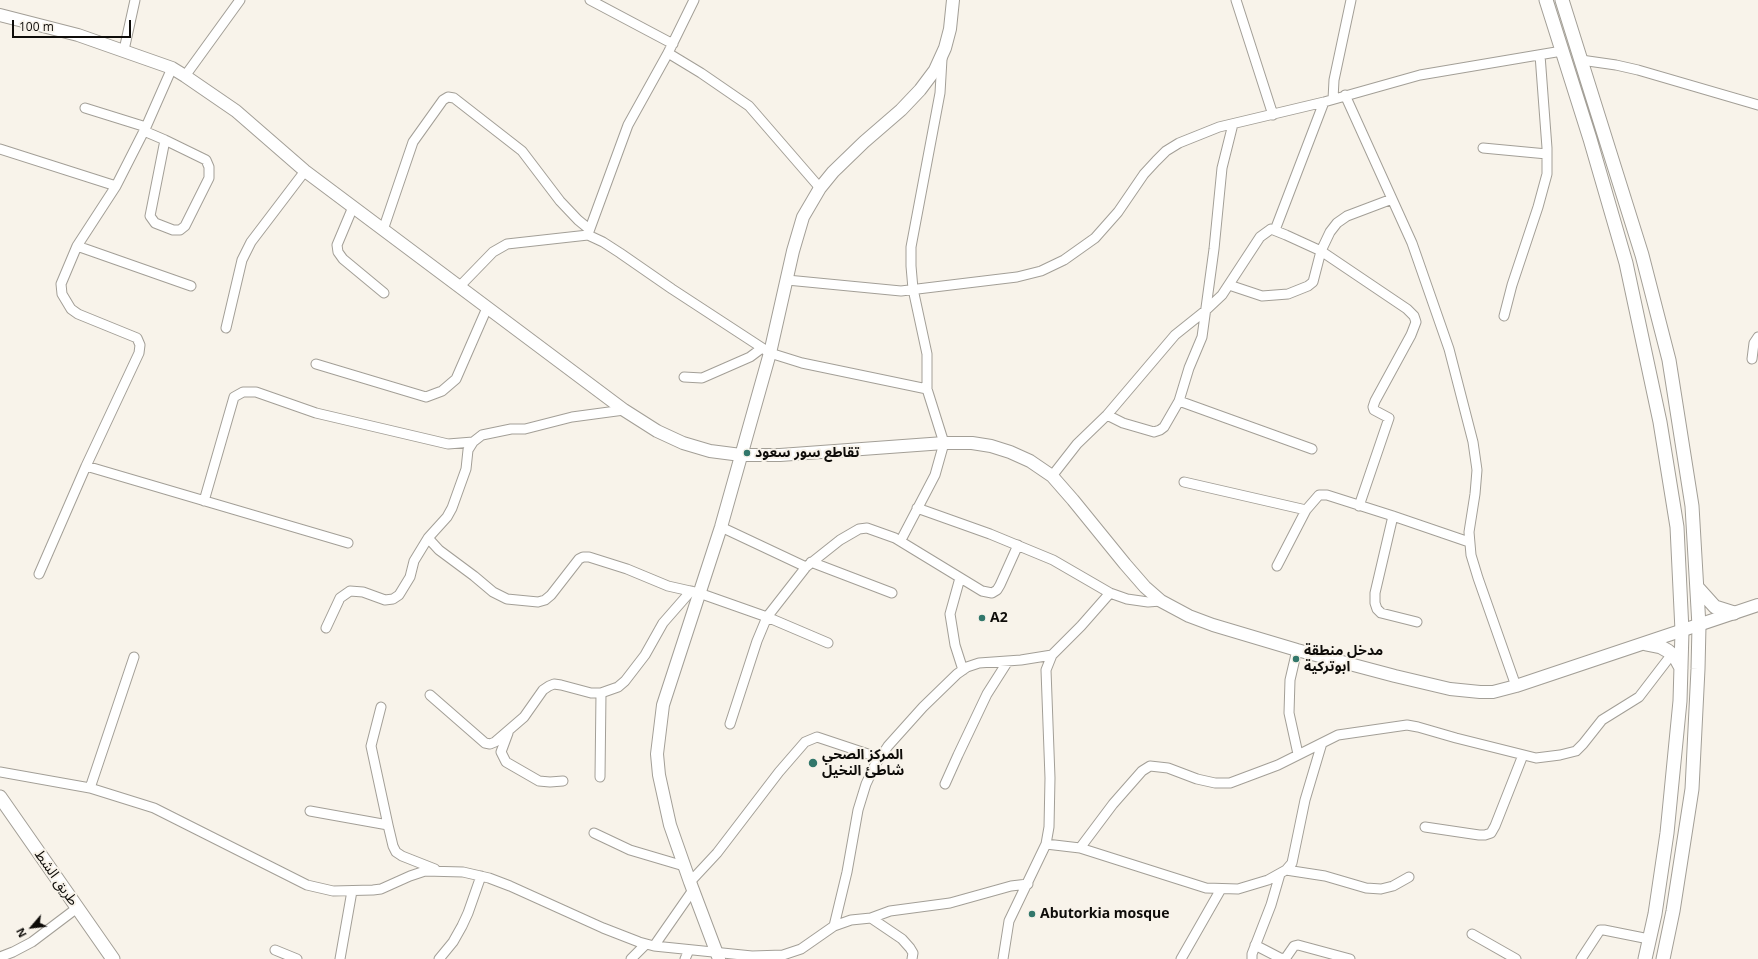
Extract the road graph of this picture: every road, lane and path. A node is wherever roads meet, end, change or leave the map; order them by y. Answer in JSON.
{"nodes":[{"id":1,"x":136,"y":0,"type":"edge"},
{"id":2,"x":240,"y":0,"type":"edge"},
{"id":3,"x":590,"y":0,"type":"edge"},
{"id":4,"x":694,"y":0,"type":"edge"},
{"id":5,"x":953,"y":0,"type":"edge"},
{"id":6,"x":1236,"y":0,"type":"edge"},
{"id":7,"x":1352,"y":0,"type":"edge"},
{"id":8,"x":1546,"y":0,"type":"edge"},
{"id":9,"x":1562,"y":0,"type":"edge"},
{"id":10,"x":0,"y":15,"type":"edge"},
{"id":11,"x":673,"y":44,"type":"junction"},
{"id":12,"x":124,"y":50,"type":"junction"},
{"id":13,"x":1562,"y":51,"type":"junction"},
{"id":14,"x":668,"y":53,"type":"junction"},
{"id":15,"x":1540,"y":55,"type":"junction"},
{"id":16,"x":942,"y":58,"type":"junction"},
{"id":17,"x":1581,"y":60,"type":"junction"},
{"id":18,"x":172,"y":68,"type":"junction"},
{"id":19,"x":186,"y":76,"type":"junction"},
{"id":20,"x":1345,"y":95,"type":"junction"},
{"id":21,"x":1329,"y":101,"type":"junction"},
{"id":22,"x":1758,"y":105,"type":"edge"},
{"id":23,"x":85,"y":108,"type":"dead end"},
{"id":24,"x":1273,"y":115,"type":"junction"},
{"id":25,"x":1233,"y":124,"type":"junction"},
{"id":26,"x":145,"y":129,"type":"junction"},
{"id":27,"x":165,"y":140,"type":"junction"},
{"id":28,"x":1483,"y":148,"type":"dead end"},
{"id":29,"x":0,"y":149,"type":"edge"},
{"id":30,"x":1547,"y":154,"type":"junction"},
{"id":31,"x":305,"y":171,"type":"junction"},
{"id":32,"x":116,"y":186,"type":"junction"},
{"id":33,"x":820,"y":188,"type":"junction"},
{"id":34,"x":1392,"y":199,"type":"junction"},
{"id":35,"x":353,"y":208,"type":"junction"},
{"id":36,"x":383,"y":230,"type":"junction"},
{"id":37,"x":1275,"y":230,"type":"junction"},
{"id":38,"x":589,"y":232,"type":"junction"},
{"id":39,"x":77,"y":246,"type":"junction"},
{"id":40,"x":1321,"y":251,"type":"junction"},
{"id":41,"x":787,"y":280,"type":"junction"},
{"id":42,"x":1229,"y":285,"type":"junction"},
{"id":43,"x":191,"y":286,"type":"dead end"},
{"id":44,"x":459,"y":286,"type":"junction"},
{"id":45,"x":913,"y":289,"type":"junction"},
{"id":46,"x":384,"y":293,"type":"dead end"},
{"id":47,"x":487,"y":308,"type":"junction"},
{"id":48,"x":1205,"y":311,"type":"junction"},
{"id":49,"x":1504,"y":316,"type":"dead end"},
{"id":50,"x":226,"y":328,"type":"dead end"},
{"id":51,"x":1758,"y":337,"type":"edge"},
{"id":52,"x":766,"y":350,"type":"junction"},
{"id":53,"x":1752,"y":359,"type":"dead end"},
{"id":54,"x":316,"y":364,"type":"dead end"},
{"id":55,"x":684,"y":377,"type":"dead end"},
{"id":56,"x":927,"y":389,"type":"junction"},
{"id":57,"x":1179,"y":401,"type":"junction"},
{"id":58,"x":624,"y":410,"type":"junction"},
{"id":59,"x":1107,"y":415,"type":"junction"},
{"id":60,"x":473,"y":442,"type":"junction"},
{"id":61,"x":944,"y":443,"type":"junction"},
{"id":62,"x":1312,"y":449,"type":"dead end"},
{"id":63,"x":741,"y":455,"type":"junction"},
{"id":64,"x":86,"y":466,"type":"junction"},
{"id":65,"x":1052,"y":476,"type":"junction"},
{"id":66,"x":1184,"y":482,"type":"dead end"},
{"id":67,"x":204,"y":501,"type":"junction"},
{"id":68,"x":1359,"y":506,"type":"junction"},
{"id":69,"x":917,"y":508,"type":"junction"},
{"id":70,"x":1306,"y":510,"type":"junction"},
{"id":71,"x":1393,"y":516,"type":"junction"},
{"id":72,"x":721,"y":527,"type":"junction"},
{"id":73,"x":428,"y":538,"type":"junction"},
{"id":74,"x":900,"y":540,"type":"junction"},
{"id":75,"x":1469,"y":542,"type":"junction"},
{"id":76,"x":348,"y":543,"type":"dead end"},
{"id":77,"x":1018,"y":545,"type":"junction"},
{"id":78,"x":809,"y":564,"type":"junction"},
{"id":79,"x":1277,"y":566,"type":"dead end"},
{"id":80,"x":39,"y":574,"type":"dead end"},
{"id":81,"x":960,"y":578,"type":"junction"},
{"id":82,"x":1698,"y":587,"type":"junction"},
{"id":83,"x":695,"y":592,"type":"junction"},
{"id":84,"x":892,"y":593,"type":"dead end"},
{"id":85,"x":1110,"y":593,"type":"junction"},
{"id":86,"x":1161,"y":601,"type":"junction"},
{"id":87,"x":1758,"y":605,"type":"edge"},
{"id":88,"x":1734,"y":614,"type":"junction"},
{"id":89,"x":767,"y":617,"type":"junction"},
{"id":90,"x":1417,"y":622,"type":"dead end"},
{"id":91,"x":1699,"y":626,"type":"junction"},
{"id":92,"x":326,"y":628,"type":"dead end"},
{"id":93,"x":1682,"y":631,"type":"junction"},
{"id":94,"x":828,"y":643,"type":"dead end"},
{"id":95,"x":1646,"y":644,"type":"junction"},
{"id":96,"x":1297,"y":650,"type":"junction"},
{"id":97,"x":1672,"y":654,"type":"junction"},
{"id":98,"x":1052,"y":655,"type":"junction"},
{"id":99,"x":134,"y":657,"type":"dead end"},
{"id":100,"x":1008,"y":661,"type":"junction"},
{"id":101,"x":1680,"y":668,"type":"junction"},
{"id":102,"x":963,"y":670,"type":"junction"},
{"id":103,"x":1516,"y":686,"type":"junction"},
{"id":104,"x":601,"y":693,"type":"junction"},
{"id":105,"x":430,"y":695,"type":"dead end"},
{"id":106,"x":381,"y":707,"type":"dead end"},
{"id":107,"x":730,"y":724,"type":"dead end"},
{"id":108,"x":509,"y":732,"type":"junction"},
{"id":109,"x":1322,"y":743,"type":"junction"},
{"id":110,"x":1298,"y":754,"type":"junction"},
{"id":111,"x":1523,"y":755,"type":"junction"},
{"id":112,"x":880,"y":758,"type":"junction"},
{"id":113,"x":0,"y":772,"type":"edge"},
{"id":114,"x":600,"y":777,"type":"dead end"},
{"id":115,"x":563,"y":781,"type":"dead end"},
{"id":116,"x":945,"y":784,"type":"dead end"},
{"id":117,"x":90,"y":788,"type":"junction"},
{"id":118,"x":0,"y":797,"type":"edge"},
{"id":119,"x":310,"y":810,"type":"dead end"},
{"id":120,"x":388,"y":825,"type":"junction"},
{"id":121,"x":1425,"y":827,"type":"dead end"},
{"id":122,"x":594,"y":833,"type":"dead end"},
{"id":123,"x":1046,"y":844,"type":"junction"},
{"id":124,"x":1080,"y":848,"type":"junction"},
{"id":125,"x":684,"y":866,"type":"junction"},
{"id":126,"x":438,"y":871,"type":"junction"},
{"id":127,"x":1283,"y":872,"type":"junction"},
{"id":128,"x":481,"y":876,"type":"junction"},
{"id":129,"x":1409,"y":877,"type":"dead end"},
{"id":130,"x":1028,"y":884,"type":"junction"},
{"id":131,"x":691,"y":886,"type":"junction"},
{"id":132,"x":1221,"y":889,"type":"junction"},
{"id":133,"x":352,"y":891,"type":"junction"},
{"id":134,"x":77,"y":908,"type":"junction"},
{"id":135,"x":871,"y":918,"type":"junction"},
{"id":136,"x":834,"y":926,"type":"junction"},
{"id":137,"x":1472,"y":934,"type":"dead end"},
{"id":138,"x":1650,"y":939,"type":"junction"},
{"id":139,"x":650,"y":945,"type":"junction"},
{"id":140,"x":1255,"y":945,"type":"junction"},
{"id":141,"x":275,"y":950,"type":"dead end"},
{"id":142,"x":689,"y":950,"type":"junction"},
{"id":143,"x":718,"y":956,"type":"edge"},
{"id":144,"x":792,"y":956,"type":"edge"},
{"id":145,"x":0,"y":957,"type":"edge"},
{"id":146,"x":113,"y":959,"type":"edge"},
{"id":147,"x":297,"y":959,"type":"edge"},
{"id":148,"x":340,"y":959,"type":"edge"},
{"id":149,"x":439,"y":959,"type":"edge"},
{"id":150,"x":631,"y":959,"type":"edge"},
{"id":151,"x":685,"y":959,"type":"edge"},
{"id":152,"x":912,"y":959,"type":"edge"},
{"id":153,"x":1003,"y":959,"type":"edge"},
{"id":154,"x":1181,"y":959,"type":"edge"},
{"id":155,"x":1252,"y":959,"type":"edge"},
{"id":156,"x":1350,"y":959,"type":"edge"},
{"id":157,"x":1516,"y":959,"type":"edge"},
{"id":158,"x":1581,"y":959,"type":"edge"},
{"id":159,"x":1645,"y":959,"type":"edge"},
{"id":160,"x":1663,"y":959,"type":"edge"}],
"edges":[{"from":1,"to":12,"type":"street"},
{"from":2,"to":19,"type":"street"},
{"from":3,"to":11,"type":"street"},
{"from":4,"to":11,"type":"street"},
{"from":5,"to":16,"type":"street"},
{"from":6,"to":24,"type":"street"},
{"from":7,"to":21,"type":"street"},
{"from":8,"to":13,"type":"main road"},
{"from":9,"to":17,"type":"main road"},
{"from":10,"to":12,"type":"street"},
{"from":11,"to":14,"type":"street"},
{"from":12,"to":18,"type":"street"},
{"from":13,"to":15,"type":"street"},
{"from":13,"to":93,"type":"main road"},
{"from":14,"to":33,"type":"street"},
{"from":14,"to":38,"type":"street"},
{"from":15,"to":20,"type":"street"},
{"from":15,"to":30,"type":"street"},
{"from":16,"to":33,"type":"street"},
{"from":16,"to":45,"type":"street"},
{"from":17,"to":22,"type":"street"},
{"from":17,"to":82,"type":"main road"},
{"from":18,"to":19,"type":"street"},
{"from":18,"to":26,"type":"street"},
{"from":19,"to":31,"type":"street"},
{"from":20,"to":21,"type":"street"},
{"from":20,"to":34,"type":"street"},
{"from":21,"to":24,"type":"street"},
{"from":21,"to":37,"type":"street"},
{"from":23,"to":26,"type":"street"},
{"from":24,"to":25,"type":"street"},
{"from":25,"to":45,"type":"street"},
{"from":25,"to":48,"type":"street"},
{"from":26,"to":27,"type":"street"},
{"from":26,"to":32,"type":"street"},
{"from":27,"to":27,"type":"street"},
{"from":28,"to":30,"type":"street"},
{"from":29,"to":32,"type":"street"},
{"from":30,"to":49,"type":"street"},
{"from":31,"to":35,"type":"street"},
{"from":31,"to":50,"type":"street"},
{"from":32,"to":39,"type":"street"},
{"from":33,"to":41,"type":"street"},
{"from":34,"to":40,"type":"street"},
{"from":34,"to":75,"type":"street"},
{"from":35,"to":36,"type":"street"},
{"from":35,"to":46,"type":"street"},
{"from":36,"to":38,"type":"street"},
{"from":36,"to":44,"type":"street"},
{"from":37,"to":40,"type":"street"},
{"from":37,"to":42,"type":"street"},
{"from":38,"to":44,"type":"street"},
{"from":38,"to":52,"type":"street"},
{"from":39,"to":43,"type":"street"},
{"from":39,"to":64,"type":"street"},
{"from":40,"to":42,"type":"street"},
{"from":40,"to":68,"type":"street"},
{"from":41,"to":45,"type":"street"},
{"from":41,"to":52,"type":"street"},
{"from":42,"to":48,"type":"street"},
{"from":44,"to":47,"type":"street"},
{"from":45,"to":56,"type":"street"},
{"from":47,"to":54,"type":"street"},
{"from":47,"to":58,"type":"street"},
{"from":48,"to":57,"type":"street"},
{"from":48,"to":59,"type":"street"},
{"from":51,"to":53,"type":"street"},
{"from":52,"to":55,"type":"street"},
{"from":52,"to":56,"type":"street"},
{"from":52,"to":63,"type":"street"},
{"from":56,"to":61,"type":"street"},
{"from":57,"to":59,"type":"street"},
{"from":57,"to":62,"type":"street"},
{"from":58,"to":60,"type":"street"},
{"from":58,"to":63,"type":"street"},
{"from":59,"to":65,"type":"street"},
{"from":60,"to":67,"type":"street"},
{"from":60,"to":73,"type":"street"},
{"from":61,"to":63,"type":"street"},
{"from":61,"to":65,"type":"street"},
{"from":61,"to":69,"type":"street"},
{"from":63,"to":72,"type":"street"},
{"from":64,"to":67,"type":"street"},
{"from":64,"to":80,"type":"street"},
{"from":65,"to":86,"type":"street"},
{"from":66,"to":70,"type":"street"},
{"from":67,"to":76,"type":"street"},
{"from":68,"to":70,"type":"street"},
{"from":68,"to":71,"type":"street"},
{"from":69,"to":74,"type":"street"},
{"from":69,"to":77,"type":"street"},
{"from":70,"to":79,"type":"street"},
{"from":71,"to":75,"type":"street"},
{"from":71,"to":90,"type":"street"},
{"from":72,"to":78,"type":"street"},
{"from":72,"to":83,"type":"street"},
{"from":73,"to":83,"type":"street"},
{"from":73,"to":92,"type":"street"},
{"from":74,"to":78,"type":"street"},
{"from":74,"to":81,"type":"street"},
{"from":75,"to":103,"type":"street"},
{"from":77,"to":81,"type":"street"},
{"from":77,"to":85,"type":"street"},
{"from":78,"to":84,"type":"street"},
{"from":78,"to":89,"type":"street"},
{"from":81,"to":102,"type":"street"},
{"from":82,"to":88,"type":"main road"},
{"from":82,"to":91,"type":"main road"},
{"from":83,"to":89,"type":"street"},
{"from":83,"to":104,"type":"street"},
{"from":83,"to":125,"type":"street"},
{"from":85,"to":86,"type":"street"},
{"from":85,"to":98,"type":"street"},
{"from":86,"to":96,"type":"street"},
{"from":87,"to":88,"type":"street"},
{"from":88,"to":91,"type":"street"},
{"from":89,"to":94,"type":"street"},
{"from":89,"to":107,"type":"street"},
{"from":91,"to":93,"type":"street"},
{"from":91,"to":160,"type":"main road"},
{"from":93,"to":95,"type":"street"},
{"from":93,"to":101,"type":"main road"},
{"from":95,"to":97,"type":"main road"},
{"from":95,"to":103,"type":"street"},
{"from":96,"to":103,"type":"street"},
{"from":96,"to":110,"type":"street"},
{"from":97,"to":101,"type":"main road"},
{"from":97,"to":111,"type":"street"},
{"from":98,"to":100,"type":"street"},
{"from":98,"to":123,"type":"street"},
{"from":99,"to":117,"type":"street"},
{"from":100,"to":102,"type":"street"},
{"from":100,"to":116,"type":"street"},
{"from":101,"to":138,"type":"main road"},
{"from":102,"to":112,"type":"street"},
{"from":104,"to":108,"type":"street"},
{"from":104,"to":114,"type":"street"},
{"from":105,"to":108,"type":"street"},
{"from":106,"to":120,"type":"street"},
{"from":108,"to":115,"type":"street"},
{"from":109,"to":110,"type":"street"},
{"from":109,"to":111,"type":"street"},
{"from":109,"to":127,"type":"street"},
{"from":110,"to":124,"type":"street"},
{"from":111,"to":121,"type":"street"},
{"from":112,"to":131,"type":"street"},
{"from":112,"to":136,"type":"street"},
{"from":113,"to":117,"type":"street"},
{"from":117,"to":133,"type":"street"},
{"from":118,"to":134,"type":"main road","name":"طريق الشط"},
{"from":119,"to":120,"type":"street"},
{"from":120,"to":126,"type":"street"},
{"from":122,"to":125,"type":"street"},
{"from":123,"to":124,"type":"street"},
{"from":123,"to":130,"type":"street"},
{"from":124,"to":132,"type":"street"},
{"from":125,"to":131,"type":"street"},
{"from":126,"to":128,"type":"street"},
{"from":126,"to":133,"type":"street"},
{"from":127,"to":129,"type":"street"},
{"from":127,"to":132,"type":"street"},
{"from":127,"to":140,"type":"street"},
{"from":128,"to":139,"type":"street"},
{"from":128,"to":149,"type":"street"},
{"from":130,"to":135,"type":"street"},
{"from":130,"to":153,"type":"street"},
{"from":131,"to":139,"type":"street"},
{"from":131,"to":143,"type":"street"},
{"from":132,"to":154,"type":"street"},
{"from":133,"to":148,"type":"street"},
{"from":134,"to":145,"type":"street"},
{"from":134,"to":146,"type":"main road","name":"طريق الشط"},
{"from":135,"to":136,"type":"street"},
{"from":135,"to":152,"type":"street"},
{"from":136,"to":144,"type":"street"},
{"from":137,"to":157,"type":"street"},
{"from":138,"to":158,"type":"street"},
{"from":138,"to":159,"type":"main road"},
{"from":139,"to":142,"type":"street"},
{"from":139,"to":150,"type":"street"},
{"from":140,"to":155,"type":"street"},
{"from":140,"to":156,"type":"street"},
{"from":141,"to":147,"type":"street"},
{"from":142,"to":143,"type":"street"},
{"from":142,"to":151,"type":"street"},
{"from":143,"to":144,"type":"street"}]}
